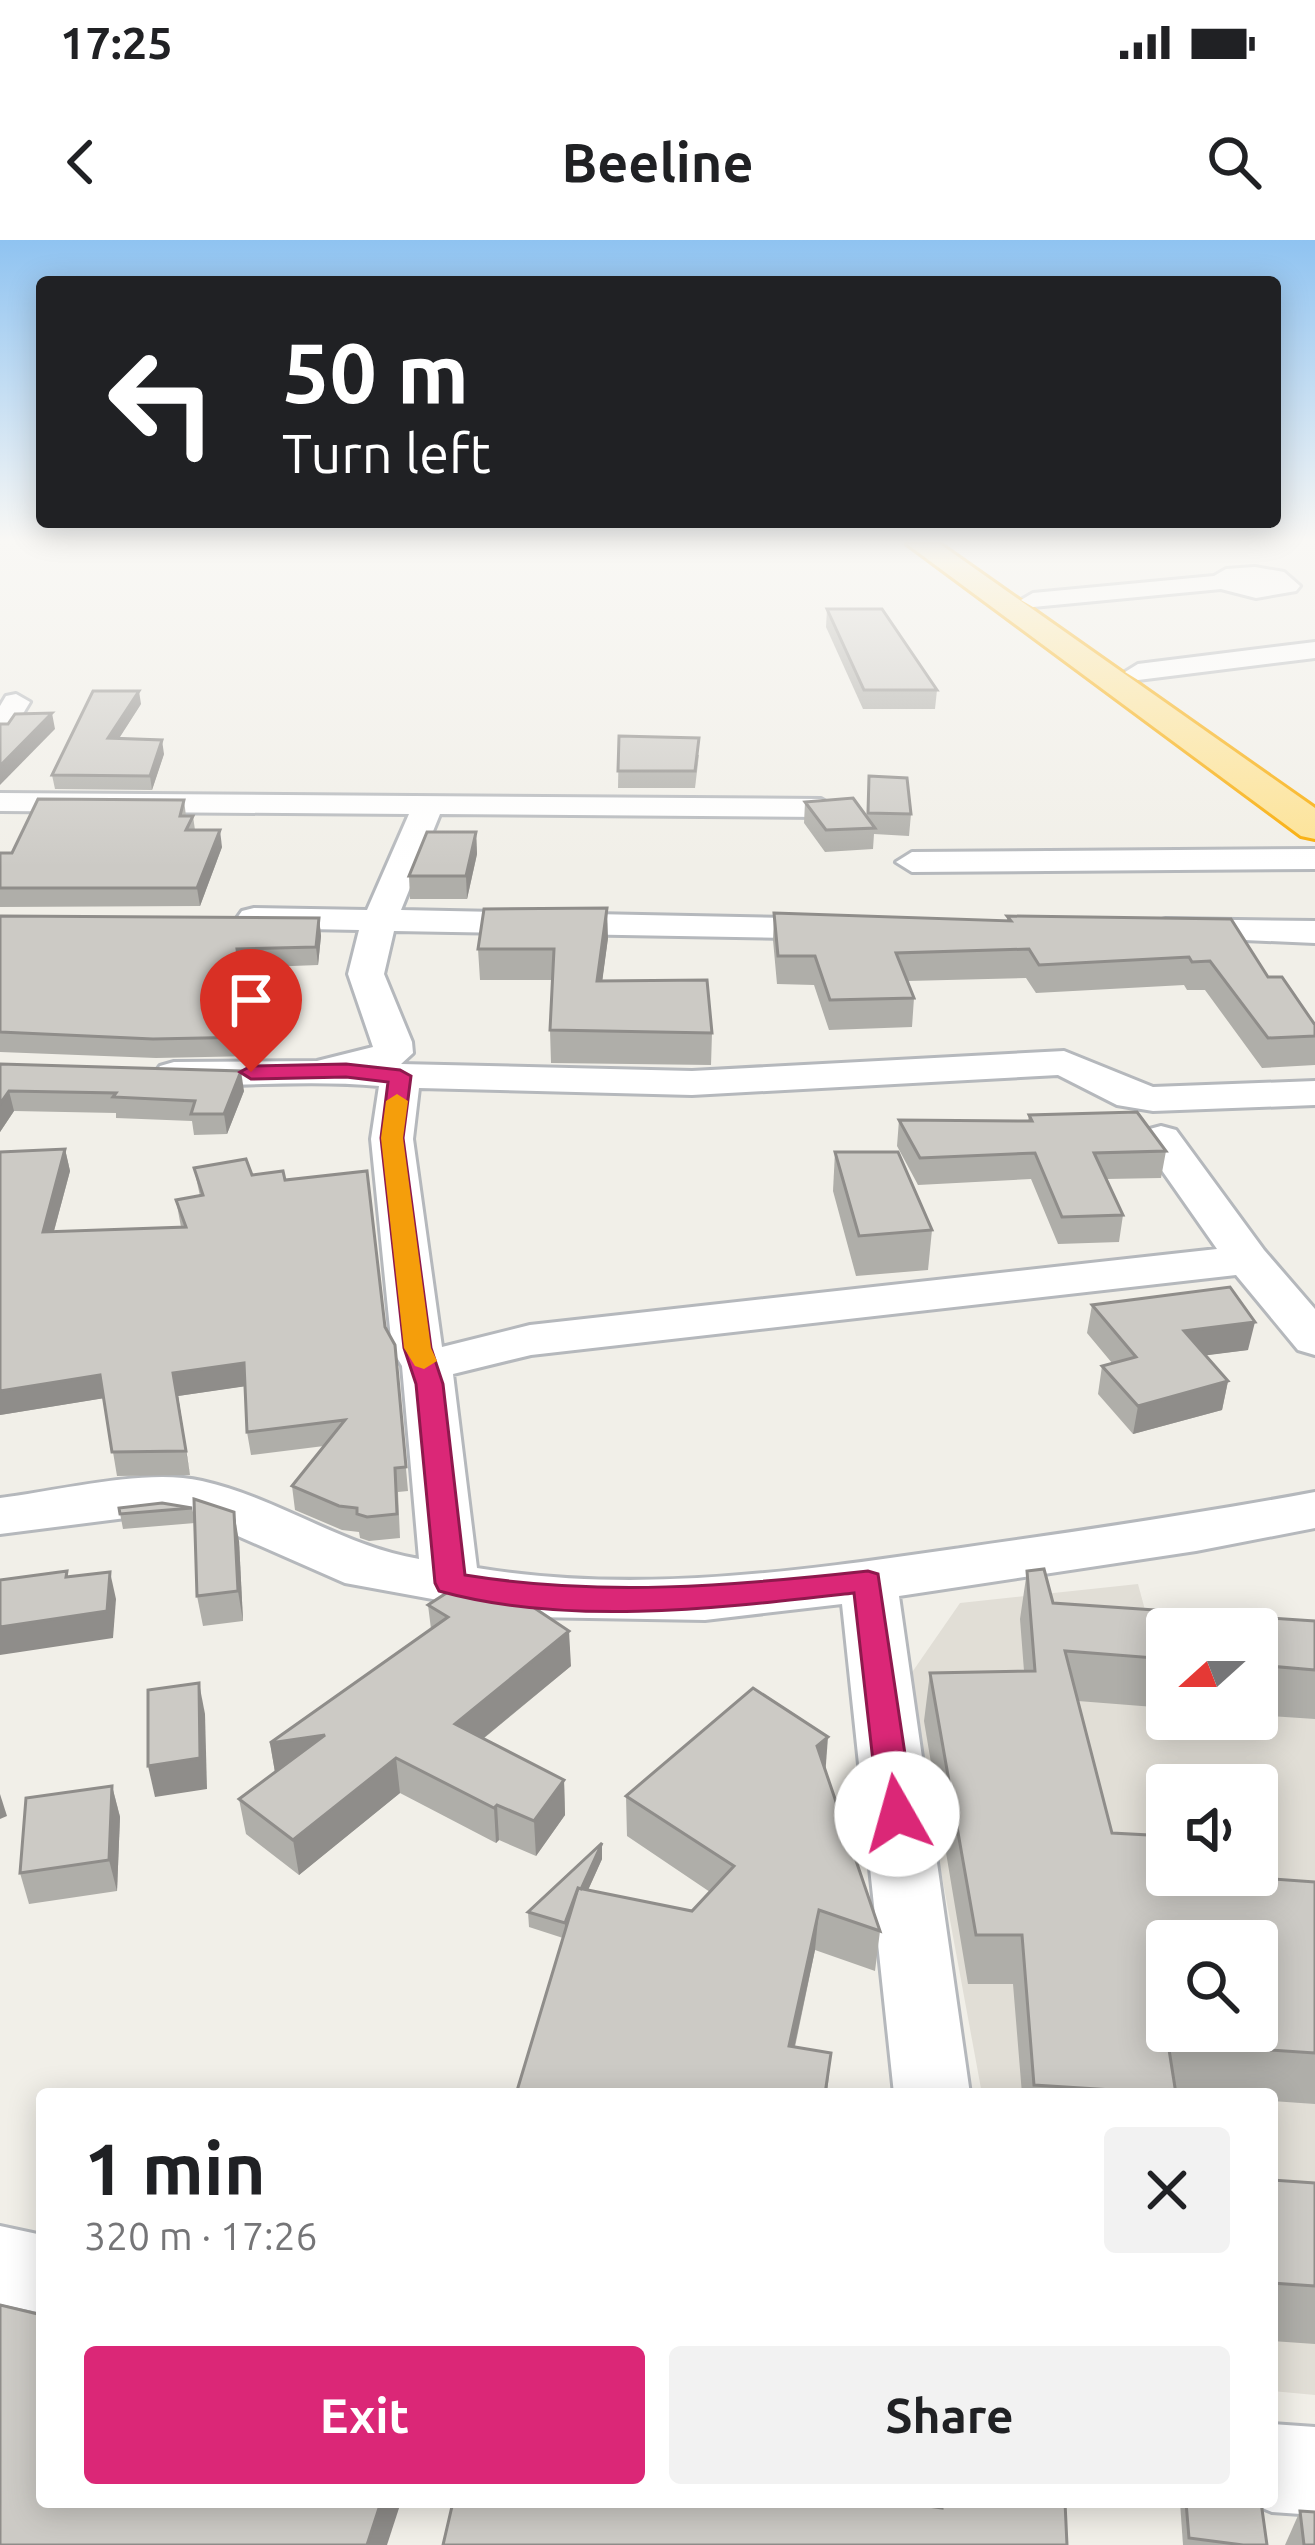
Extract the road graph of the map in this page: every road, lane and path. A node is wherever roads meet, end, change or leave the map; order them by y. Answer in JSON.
{"nodes":[{"id":1,"x":1077,"y":652,"type":"edge"},
{"id":2,"x":1109,"y":652,"type":"edge"},
{"id":3,"x":1306,"y":652,"type":"edge"},
{"id":4,"x":1315,"y":661,"type":"edge"},
{"id":5,"x":1214,"y":668,"type":"junction"},
{"id":6,"x":1145,"y":676,"type":"junction"},
{"id":7,"x":16,"y":702,"type":"dead end"},
{"id":8,"x":0,"y":729,"type":"edge"},
{"id":9,"x":0,"y":802,"type":"edge"},
{"id":10,"x":1298,"y":804,"type":"edge"},
{"id":11,"x":428,"y":805,"type":"junction"},
{"id":12,"x":821,"y":808,"type":"edge"},
{"id":13,"x":1227,"y":835,"type":"dead end"},
{"id":14,"x":1315,"y":859,"type":"edge"},
{"id":15,"x":912,"y":862,"type":"dead end"},
{"id":16,"x":1250,"y":863,"type":"junction"},
{"id":17,"x":229,"y":918,"type":"edge"},
{"id":18,"x":383,"y":920,"type":"junction"},
{"id":19,"x":864,"y":928,"type":"edge"},
{"id":20,"x":1138,"y":929,"type":"edge"},
{"id":21,"x":1315,"y":932,"type":"edge"},
{"id":22,"x":346,"y":1071,"type":"junction"},
{"id":23,"x":133,"y":1074,"type":"edge"},
{"id":24,"x":400,"y":1076,"type":"junction"},
{"id":25,"x":1315,"y":1093,"type":"edge"},
{"id":26,"x":1161,"y":1139,"type":"edge"},
{"id":27,"x":1248,"y":1259,"type":"junction"},
{"id":28,"x":1315,"y":1340,"type":"edge"},
{"id":29,"x":427,"y":1366,"type":"junction"},
{"id":30,"x":1315,"y":1510,"type":"edge"},
{"id":31,"x":0,"y":1516,"type":"edge"},
{"id":32,"x":868,"y":1581,"type":"junction"},
{"id":33,"x":450,"y":1583,"type":"junction"},
{"id":34,"x":931,"y":2088,"type":"edge"},
{"id":35,"x":0,"y":2265,"type":"edge"},
{"id":36,"x":36,"y":2272,"type":"edge"},
{"id":37,"x":1278,"y":2468,"type":"edge"},
{"id":38,"x":1315,"y":2471,"type":"edge"}],
"edges":[{"from":1,"to":10,"type":"highway"},
{"from":2,"to":6,"type":"highway"},
{"from":3,"to":5,"type":"street"},
{"from":4,"to":5,"type":"street"},
{"from":5,"to":6,"type":"street"},
{"from":6,"to":10,"type":"highway"},
{"from":7,"to":8,"type":"street"},
{"from":9,"to":11,"type":"street"},
{"from":11,"to":12,"type":"street"},
{"from":11,"to":18,"type":"street"},
{"from":13,"to":16,"type":"street"},
{"from":14,"to":16,"type":"street"},
{"from":15,"to":16,"type":"street"},
{"from":17,"to":18,"type":"street"},
{"from":18,"to":19,"type":"street"},
{"from":18,"to":22,"type":"street"},
{"from":20,"to":21,"type":"street"},
{"from":22,"to":23,"type":"street"},
{"from":22,"to":24,"type":"street"},
{"from":24,"to":25,"type":"street"},
{"from":24,"to":29,"type":"street"},
{"from":26,"to":27,"type":"street"},
{"from":27,"to":28,"type":"street"},
{"from":27,"to":29,"type":"street"},
{"from":29,"to":33,"type":"street"},
{"from":30,"to":32,"type":"street"},
{"from":31,"to":33,"type":"street"},
{"from":32,"to":33,"type":"street"},
{"from":32,"to":34,"type":"street"},
{"from":35,"to":36,"type":"street"},
{"from":37,"to":38,"type":"street"}]}
